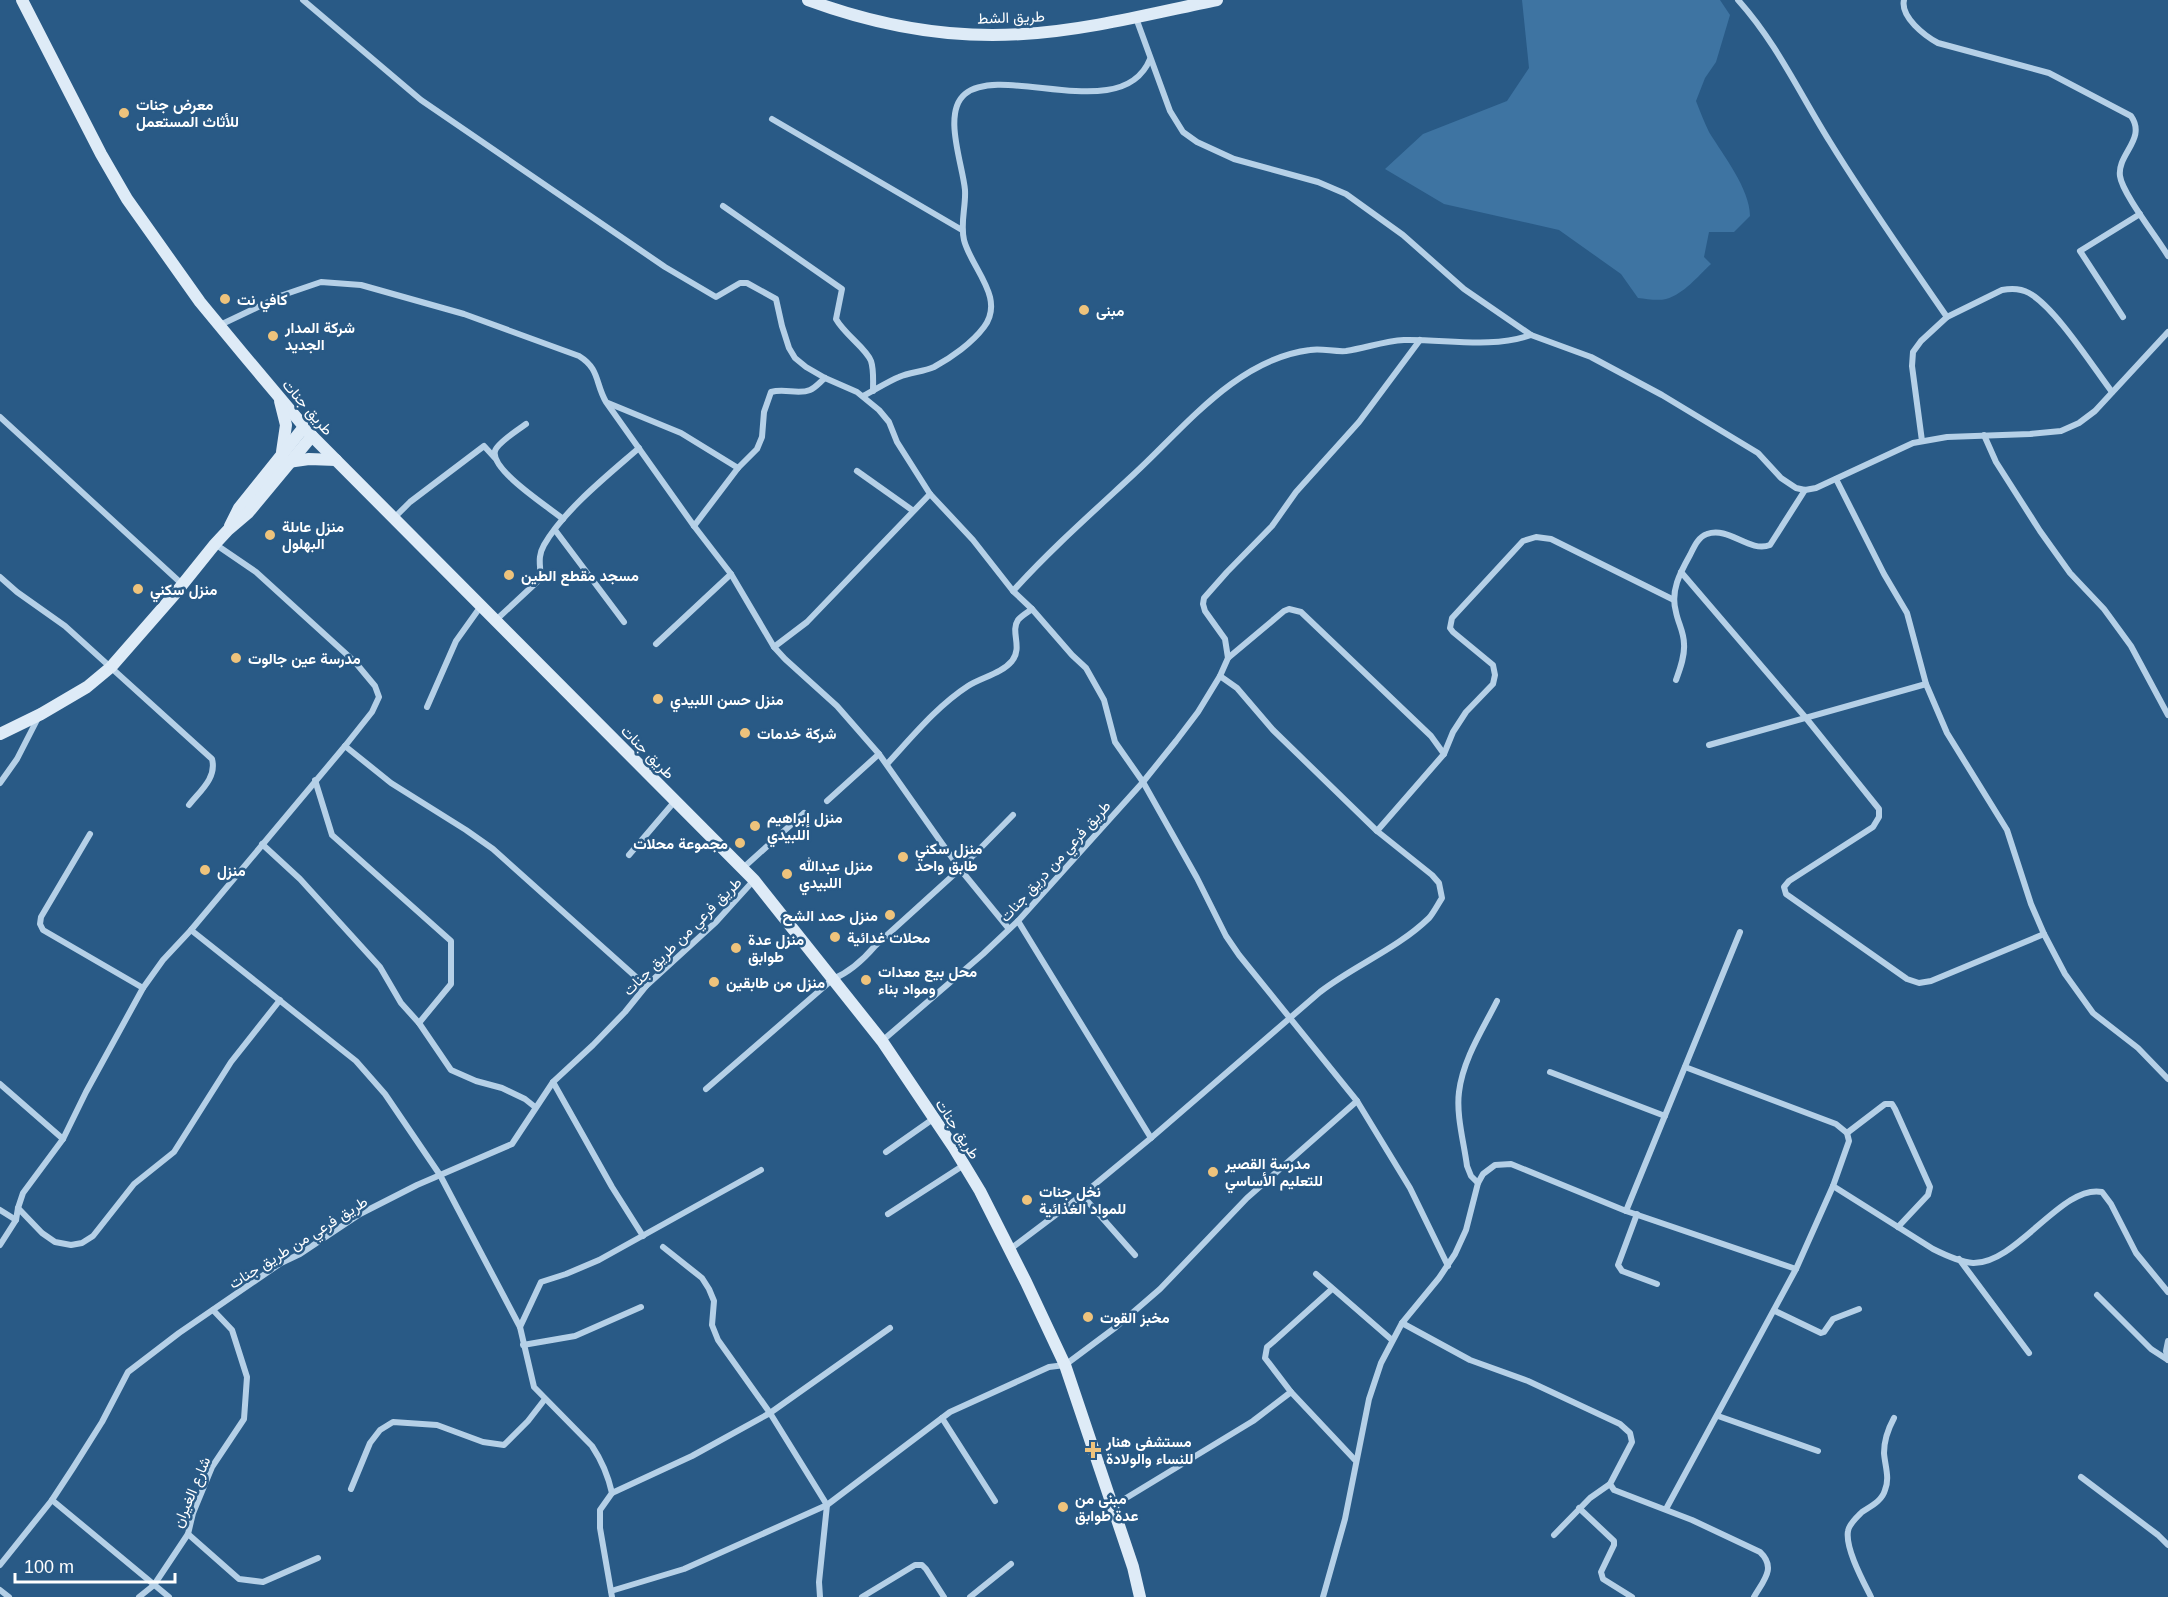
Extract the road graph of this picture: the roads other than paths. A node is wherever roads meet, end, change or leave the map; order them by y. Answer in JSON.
{"nodes":[{"id":1,"x":22,"y":0,"type":"edge"},
{"id":2,"x":303,"y":0,"type":"edge"},
{"id":3,"x":808,"y":0,"type":"edge"},
{"id":4,"x":1217,"y":0,"type":"edge"},
{"id":5,"x":1738,"y":0,"type":"edge"},
{"id":6,"x":1904,"y":0,"type":"edge"},
{"id":7,"x":1136,"y":18,"type":"junction"},
{"id":8,"x":1150,"y":58,"type":"junction"},
{"id":9,"x":772,"y":119,"type":"dead end"},
{"id":10,"x":723,"y":206,"type":"dead end"},
{"id":11,"x":2140,"y":213,"type":"junction"},
{"id":12,"x":962,"y":230,"type":"junction"},
{"id":13,"x":2168,"y":256,"type":"edge"},
{"id":14,"x":1947,"y":317,"type":"junction"},
{"id":15,"x":2123,"y":317,"type":"dead end"},
{"id":16,"x":220,"y":325,"type":"junction"},
{"id":17,"x":2168,"y":332,"type":"edge"},
{"id":18,"x":1531,"y":335,"type":"junction"},
{"id":19,"x":1420,"y":340,"type":"junction"},
{"id":20,"x":825,"y":378,"type":"junction"},
{"id":21,"x":873,"y":391,"type":"junction"},
{"id":22,"x":2112,"y":392,"type":"junction"},
{"id":23,"x":863,"y":396,"type":"junction"},
{"id":24,"x":279,"y":397,"type":"junction"},
{"id":25,"x":606,"y":402,"type":"junction"},
{"id":26,"x":0,"y":417,"type":"edge"},
{"id":27,"x":526,"y":424,"type":"dead end"},
{"id":28,"x":308,"y":431,"type":"junction"},
{"id":29,"x":1984,"y":435,"type":"junction"},
{"id":30,"x":1922,"y":441,"type":"junction"},
{"id":31,"x":639,"y":448,"type":"junction"},
{"id":32,"x":495,"y":458,"type":"junction"},
{"id":33,"x":284,"y":459,"type":"junction"},
{"id":34,"x":336,"y":460,"type":"junction"},
{"id":35,"x":738,"y":468,"type":"junction"},
{"id":36,"x":857,"y":471,"type":"dead end"},
{"id":37,"x":1836,"y":479,"type":"junction"},
{"id":38,"x":1804,"y":490,"type":"junction"},
{"id":39,"x":930,"y":494,"type":"junction"},
{"id":40,"x":912,"y":510,"type":"junction"},
{"id":41,"x":395,"y":517,"type":"junction"},
{"id":42,"x":563,"y":519,"type":"junction"},
{"id":43,"x":694,"y":526,"type":"junction"},
{"id":44,"x":555,"y":530,"type":"junction"},
{"id":45,"x":215,"y":544,"type":"junction"},
{"id":46,"x":1681,"y":572,"type":"junction"},
{"id":47,"x":731,"y":574,"type":"junction"},
{"id":48,"x":0,"y":577,"type":"edge"},
{"id":49,"x":182,"y":584,"type":"junction"},
{"id":50,"x":1013,"y":591,"type":"junction"},
{"id":51,"x":1674,"y":600,"type":"junction"},
{"id":52,"x":481,"y":606,"type":"junction"},
{"id":53,"x":1032,"y":609,"type":"junction"},
{"id":54,"x":496,"y":621,"type":"junction"},
{"id":55,"x":624,"y":622,"type":"dead end"},
{"id":56,"x":656,"y":644,"type":"dead end"},
{"id":57,"x":774,"y":647,"type":"junction"},
{"id":58,"x":1228,"y":658,"type":"junction"},
{"id":59,"x":111,"y":667,"type":"junction"},
{"id":60,"x":1220,"y":675,"type":"junction"},
{"id":61,"x":1677,"y":680,"type":"dead end"},
{"id":62,"x":1926,"y":684,"type":"junction"},
{"id":63,"x":427,"y":707,"type":"dead end"},
{"id":64,"x":40,"y":714,"type":"junction"},
{"id":65,"x":2168,"y":715,"type":"edge"},
{"id":66,"x":1806,"y":718,"type":"junction"},
{"id":67,"x":2,"y":730,"type":"edge"},
{"id":68,"x":1709,"y":745,"type":"dead end"},
{"id":69,"x":345,"y":746,"type":"junction"},
{"id":70,"x":879,"y":754,"type":"junction"},
{"id":71,"x":1444,"y":754,"type":"junction"},
{"id":72,"x":887,"y":764,"type":"junction"},
{"id":73,"x":315,"y":780,"type":"junction"},
{"id":74,"x":1143,"y":782,"type":"junction"},
{"id":75,"x":0,"y":783,"type":"edge"},
{"id":76,"x":675,"y":801,"type":"junction"},
{"id":77,"x":827,"y":801,"type":"dead end"},
{"id":78,"x":189,"y":805,"type":"dead end"},
{"id":79,"x":804,"y":813,"type":"dead end"},
{"id":80,"x":1013,"y":815,"type":"dead end"},
{"id":81,"x":1377,"y":831,"type":"junction"},
{"id":82,"x":90,"y":834,"type":"dead end"},
{"id":83,"x":262,"y":844,"type":"junction"},
{"id":84,"x":629,"y":855,"type":"dead end"},
{"id":85,"x":743,"y":868,"type":"junction"},
{"id":86,"x":960,"y":869,"type":"junction"},
{"id":87,"x":754,"y":880,"type":"junction"},
{"id":88,"x":1018,"y":921,"type":"junction"},
{"id":89,"x":1009,"y":929,"type":"junction"},
{"id":90,"x":191,"y":930,"type":"junction"},
{"id":91,"x":1740,"y":932,"type":"dead end"},
{"id":92,"x":2044,"y":934,"type":"junction"},
{"id":93,"x":833,"y":979,"type":"junction"},
{"id":94,"x":646,"y":986,"type":"junction"},
{"id":95,"x":143,"y":988,"type":"junction"},
{"id":96,"x":280,"y":1000,"type":"junction"},
{"id":97,"x":1497,"y":1001,"type":"dead end"},
{"id":98,"x":1290,"y":1017,"type":"junction"},
{"id":99,"x":419,"y":1023,"type":"junction"},
{"id":100,"x":882,"y":1041,"type":"junction"},
{"id":101,"x":1685,"y":1067,"type":"junction"},
{"id":102,"x":1550,"y":1072,"type":"dead end"},
{"id":103,"x":2168,"y":1079,"type":"edge"},
{"id":104,"x":553,"y":1082,"type":"junction"},
{"id":105,"x":0,"y":1084,"type":"edge"},
{"id":106,"x":706,"y":1089,"type":"dead end"},
{"id":107,"x":1356,"y":1101,"type":"junction"},
{"id":108,"x":535,"y":1107,"type":"junction"},
{"id":109,"x":1665,"y":1116,"type":"junction"},
{"id":110,"x":933,"y":1119,"type":"junction"},
{"id":111,"x":1847,"y":1133,"type":"junction"},
{"id":112,"x":1151,"y":1138,"type":"junction"},
{"id":113,"x":63,"y":1139,"type":"junction"},
{"id":114,"x":886,"y":1152,"type":"dead end"},
{"id":115,"x":964,"y":1165,"type":"junction"},
{"id":116,"x":761,"y":1170,"type":"dead end"},
{"id":117,"x":440,"y":1175,"type":"junction"},
{"id":118,"x":1478,"y":1183,"type":"junction"},
{"id":119,"x":1833,"y":1186,"type":"junction"},
{"id":120,"x":1082,"y":1195,"type":"junction"},
{"id":121,"x":18,"y":1208,"type":"junction"},
{"id":122,"x":0,"y":1210,"type":"edge"},
{"id":123,"x":1626,"y":1211,"type":"junction"},
{"id":124,"x":1637,"y":1214,"type":"junction"},
{"id":125,"x":888,"y":1215,"type":"dead end"},
{"id":126,"x":16,"y":1220,"type":"junction"},
{"id":127,"x":1898,"y":1227,"type":"junction"},
{"id":128,"x":643,"y":1236,"type":"junction"},
{"id":129,"x":0,"y":1245,"type":"edge"},
{"id":130,"x":663,"y":1247,"type":"dead end"},
{"id":131,"x":1009,"y":1250,"type":"junction"},
{"id":132,"x":1135,"y":1255,"type":"dead end"},
{"id":133,"x":1959,"y":1259,"type":"junction"},
{"id":134,"x":1448,"y":1266,"type":"junction"},
{"id":135,"x":1797,"y":1269,"type":"junction"},
{"id":136,"x":1316,"y":1274,"type":"dead end"},
{"id":137,"x":1657,"y":1284,"type":"dead end"},
{"id":138,"x":1332,"y":1289,"type":"junction"},
{"id":139,"x":2168,"y":1292,"type":"edge"},
{"id":140,"x":2097,"y":1295,"type":"dead end"},
{"id":141,"x":641,"y":1307,"type":"dead end"},
{"id":142,"x":1859,"y":1309,"type":"dead end"},
{"id":143,"x":213,"y":1310,"type":"junction"},
{"id":144,"x":1775,"y":1311,"type":"junction"},
{"id":145,"x":1402,"y":1323,"type":"junction"},
{"id":146,"x":520,"y":1327,"type":"junction"},
{"id":147,"x":890,"y":1328,"type":"dead end"},
{"id":148,"x":1392,"y":1340,"type":"junction"},
{"id":149,"x":2168,"y":1341,"type":"edge"},
{"id":150,"x":523,"y":1345,"type":"junction"},
{"id":151,"x":2029,"y":1353,"type":"dead end"},
{"id":152,"x":2168,"y":1360,"type":"edge"},
{"id":153,"x":1065,"y":1365,"type":"junction"},
{"id":154,"x":1291,"y":1392,"type":"junction"},
{"id":155,"x":545,"y":1399,"type":"junction"},
{"id":156,"x":770,"y":1413,"type":"junction"},
{"id":157,"x":1718,"y":1416,"type":"junction"},
{"id":158,"x":942,"y":1418,"type":"junction"},
{"id":159,"x":1894,"y":1418,"type":"dead end"},
{"id":160,"x":1818,"y":1451,"type":"dead end"},
{"id":161,"x":1355,"y":1460,"type":"junction"},
{"id":162,"x":2081,"y":1477,"type":"dead end"},
{"id":163,"x":1610,"y":1484,"type":"junction"},
{"id":164,"x":351,"y":1489,"type":"dead end"},
{"id":165,"x":612,"y":1492,"type":"junction"},
{"id":166,"x":52,"y":1500,"type":"junction"},
{"id":167,"x":994,"y":1502,"type":"dead end"},
{"id":168,"x":827,"y":1505,"type":"junction"},
{"id":169,"x":1113,"y":1506,"type":"junction"},
{"id":170,"x":1579,"y":1508,"type":"junction"},
{"id":171,"x":1666,"y":1509,"type":"junction"},
{"id":172,"x":188,"y":1534,"type":"junction"},
{"id":173,"x":1554,"y":1535,"type":"dead end"},
{"id":174,"x":2168,"y":1545,"type":"edge"},
{"id":175,"x":318,"y":1558,"type":"dead end"},
{"id":176,"x":1011,"y":1564,"type":"dead end"},
{"id":177,"x":0,"y":1565,"type":"edge"},
{"id":178,"x":154,"y":1585,"type":"junction"},
{"id":179,"x":0,"y":1590,"type":"edge"},
{"id":180,"x":612,"y":1594,"type":"edge"},
{"id":181,"x":9,"y":1597,"type":"edge"},
{"id":182,"x":139,"y":1597,"type":"edge"},
{"id":183,"x":169,"y":1597,"type":"edge"},
{"id":184,"x":820,"y":1597,"type":"edge"},
{"id":185,"x":862,"y":1597,"type":"edge"},
{"id":186,"x":944,"y":1597,"type":"edge"},
{"id":187,"x":970,"y":1597,"type":"edge"},
{"id":188,"x":1140,"y":1597,"type":"edge"},
{"id":189,"x":1323,"y":1597,"type":"edge"},
{"id":190,"x":1632,"y":1597,"type":"edge"},
{"id":191,"x":1754,"y":1597,"type":"edge"},
{"id":192,"x":1870,"y":1597,"type":"edge"}],
"edges":[{"from":1,"to":16,"type":"street","name":"طريق جنات"},
{"from":2,"to":20,"type":"street"},
{"from":3,"to":7,"type":"street","name":"طريق الشط"},
{"from":4,"to":7,"type":"street","name":"طريق الشط"},
{"from":5,"to":14,"type":"street"},
{"from":6,"to":11,"type":"street"},
{"from":7,"to":8,"type":"street"},
{"from":8,"to":12,"type":"street"},
{"from":8,"to":18,"type":"street"},
{"from":9,"to":12,"type":"street"},
{"from":10,"to":21,"type":"street"},
{"from":11,"to":13,"type":"street"},
{"from":11,"to":15,"type":"street"},
{"from":12,"to":21,"type":"street"},
{"from":14,"to":22,"type":"street"},
{"from":14,"to":30,"type":"street"},
{"from":16,"to":24,"type":"street","name":"طريق جنات"},
{"from":16,"to":25,"type":"street"},
{"from":17,"to":22,"type":"street"},
{"from":18,"to":19,"type":"street"},
{"from":18,"to":38,"type":"street"},
{"from":19,"to":50,"type":"street"},
{"from":19,"to":58,"type":"street"},
{"from":20,"to":23,"type":"street"},
{"from":20,"to":35,"type":"street"},
{"from":21,"to":23,"type":"street"},
{"from":22,"to":29,"type":"street"},
{"from":23,"to":39,"type":"street"},
{"from":24,"to":28,"type":"street","name":"طريق جنات"},
{"from":24,"to":33,"type":"street"},
{"from":25,"to":31,"type":"street"},
{"from":25,"to":35,"type":"street"},
{"from":26,"to":49,"type":"street"},
{"from":27,"to":32,"type":"street"},
{"from":28,"to":33,"type":"street"},
{"from":28,"to":34,"type":"street","name":"طريق جنات"},
{"from":29,"to":30,"type":"street"},
{"from":29,"to":65,"type":"street"},
{"from":30,"to":37,"type":"street"},
{"from":31,"to":42,"type":"street"},
{"from":31,"to":43,"type":"street"},
{"from":32,"to":41,"type":"street"},
{"from":32,"to":42,"type":"street"},
{"from":33,"to":34,"type":"street"},
{"from":33,"to":45,"type":"street"},
{"from":34,"to":41,"type":"street","name":"طريق جنات"},
{"from":35,"to":43,"type":"street"},
{"from":36,"to":40,"type":"street"},
{"from":37,"to":38,"type":"street"},
{"from":37,"to":62,"type":"street"},
{"from":38,"to":46,"type":"street"},
{"from":39,"to":40,"type":"street"},
{"from":39,"to":50,"type":"street"},
{"from":40,"to":57,"type":"street"},
{"from":41,"to":52,"type":"street","name":"طريق جنات"},
{"from":42,"to":44,"type":"street"},
{"from":43,"to":47,"type":"street"},
{"from":44,"to":54,"type":"street"},
{"from":44,"to":55,"type":"street"},
{"from":45,"to":49,"type":"street"},
{"from":45,"to":69,"type":"street"},
{"from":46,"to":51,"type":"street"},
{"from":46,"to":66,"type":"street"},
{"from":47,"to":56,"type":"street"},
{"from":47,"to":57,"type":"street"},
{"from":48,"to":59,"type":"street"},
{"from":49,"to":59,"type":"street"},
{"from":50,"to":53,"type":"street"},
{"from":51,"to":61,"type":"street"},
{"from":51,"to":71,"type":"street"},
{"from":52,"to":54,"type":"street","name":"طريق جنات"},
{"from":52,"to":63,"type":"street"},
{"from":53,"to":72,"type":"street"},
{"from":53,"to":74,"type":"street"},
{"from":54,"to":76,"type":"street","name":"طريق جنات"},
{"from":57,"to":70,"type":"street"},
{"from":58,"to":60,"type":"street","name":"طريق فرعي من دريق جنات"},
{"from":58,"to":71,"type":"street"},
{"from":59,"to":64,"type":"street"},
{"from":59,"to":78,"type":"street"},
{"from":60,"to":74,"type":"street","name":"طريق فرعي من دريق جنات"},
{"from":60,"to":81,"type":"street"},
{"from":62,"to":66,"type":"street"},
{"from":62,"to":92,"type":"street"},
{"from":64,"to":67,"type":"street"},
{"from":64,"to":75,"type":"street"},
{"from":66,"to":68,"type":"street"},
{"from":66,"to":92,"type":"street"},
{"from":69,"to":73,"type":"street"},
{"from":69,"to":94,"type":"street"},
{"from":70,"to":72,"type":"street"},
{"from":70,"to":77,"type":"street"},
{"from":71,"to":81,"type":"street"},
{"from":72,"to":86,"type":"street"},
{"from":73,"to":83,"type":"street"},
{"from":73,"to":99,"type":"street"},
{"from":74,"to":88,"type":"street","name":"طريق فرعي من دريق جنات"},
{"from":74,"to":98,"type":"street"},
{"from":76,"to":84,"type":"street"},
{"from":76,"to":85,"type":"street","name":"طريق جنات"},
{"from":79,"to":85,"type":"street"},
{"from":80,"to":86,"type":"street"},
{"from":81,"to":98,"type":"street"},
{"from":82,"to":95,"type":"street"},
{"from":83,"to":90,"type":"street"},
{"from":83,"to":99,"type":"street"},
{"from":85,"to":87,"type":"street","name":"طريق جنات"},
{"from":86,"to":89,"type":"street"},
{"from":86,"to":93,"type":"street"},
{"from":87,"to":93,"type":"street","name":"طريق جنات"},
{"from":87,"to":94,"type":"street","name":"طريق فرعي من طريق جنات"},
{"from":88,"to":89,"type":"street","name":"طريق فرعي من دريق جنات"},
{"from":88,"to":112,"type":"street"},
{"from":89,"to":100,"type":"street","name":"طريق فرعي من دريق جنات"},
{"from":90,"to":95,"type":"street"},
{"from":90,"to":96,"type":"street"},
{"from":91,"to":101,"type":"street"},
{"from":92,"to":103,"type":"street"},
{"from":93,"to":100,"type":"street","name":"طريق جنات"},
{"from":93,"to":106,"type":"street"},
{"from":94,"to":104,"type":"street","name":"طريق فرعي من طريق جنات"},
{"from":95,"to":113,"type":"street"},
{"from":96,"to":117,"type":"street"},
{"from":96,"to":121,"type":"street"},
{"from":97,"to":118,"type":"street"},
{"from":98,"to":107,"type":"street"},
{"from":98,"to":112,"type":"street"},
{"from":99,"to":108,"type":"street"},
{"from":100,"to":110,"type":"street","name":"طريق جنات"},
{"from":101,"to":109,"type":"street"},
{"from":101,"to":111,"type":"street"},
{"from":102,"to":109,"type":"street"},
{"from":104,"to":108,"type":"street","name":"طريق فرعي من طريق جنات"},
{"from":104,"to":128,"type":"street"},
{"from":105,"to":113,"type":"street"},
{"from":107,"to":134,"type":"street"},
{"from":107,"to":153,"type":"street"},
{"from":108,"to":117,"type":"street","name":"طريق فرعي من طريق جنات"},
{"from":109,"to":123,"type":"street"},
{"from":110,"to":114,"type":"street"},
{"from":110,"to":115,"type":"street","name":"طريق جنات"},
{"from":111,"to":119,"type":"street"},
{"from":111,"to":127,"type":"street"},
{"from":112,"to":120,"type":"street"},
{"from":113,"to":121,"type":"street"},
{"from":115,"to":125,"type":"street"},
{"from":115,"to":131,"type":"street","name":"طريق جنات"},
{"from":116,"to":128,"type":"street"},
{"from":117,"to":143,"type":"street","name":"طريق فرعي من طريق جنات"},
{"from":117,"to":146,"type":"street"},
{"from":118,"to":123,"type":"street"},
{"from":118,"to":134,"type":"street"},
{"from":119,"to":127,"type":"street"},
{"from":119,"to":135,"type":"street"},
{"from":120,"to":131,"type":"street"},
{"from":120,"to":132,"type":"street"},
{"from":121,"to":126,"type":"street"},
{"from":122,"to":126,"type":"street"},
{"from":123,"to":124,"type":"street"},
{"from":124,"to":135,"type":"street"},
{"from":124,"to":137,"type":"street"},
{"from":126,"to":129,"type":"street"},
{"from":127,"to":133,"type":"street"},
{"from":128,"to":146,"type":"street"},
{"from":130,"to":156,"type":"street"},
{"from":131,"to":153,"type":"street","name":"طريق جنات"},
{"from":133,"to":139,"type":"street"},
{"from":133,"to":151,"type":"street"},
{"from":134,"to":145,"type":"street"},
{"from":135,"to":144,"type":"street"},
{"from":136,"to":138,"type":"street"},
{"from":138,"to":148,"type":"street"},
{"from":138,"to":154,"type":"street"},
{"from":140,"to":152,"type":"street"},
{"from":141,"to":150,"type":"street"},
{"from":142,"to":144,"type":"street"},
{"from":143,"to":166,"type":"street","name":"طريق فرعي من طريق جنات"},
{"from":143,"to":172,"type":"street","name":"شارع الغيران"},
{"from":144,"to":157,"type":"street"},
{"from":145,"to":148,"type":"street"},
{"from":145,"to":163,"type":"street"},
{"from":146,"to":150,"type":"street"},
{"from":147,"to":156,"type":"street"},
{"from":148,"to":161,"type":"street"},
{"from":149,"to":152,"type":"street"},
{"from":150,"to":155,"type":"street"},
{"from":153,"to":158,"type":"street"},
{"from":153,"to":169,"type":"street","name":"طريق جنات"},
{"from":154,"to":161,"type":"street"},
{"from":154,"to":169,"type":"street"},
{"from":155,"to":164,"type":"street"},
{"from":155,"to":165,"type":"street"},
{"from":156,"to":165,"type":"street"},
{"from":156,"to":168,"type":"street"},
{"from":157,"to":160,"type":"street"},
{"from":157,"to":171,"type":"street"},
{"from":158,"to":167,"type":"street"},
{"from":158,"to":168,"type":"street"},
{"from":159,"to":192,"type":"street"},
{"from":161,"to":189,"type":"street"},
{"from":162,"to":174,"type":"street"},
{"from":163,"to":170,"type":"street"},
{"from":163,"to":171,"type":"street"},
{"from":165,"to":180,"type":"street"},
{"from":166,"to":177,"type":"street","name":"طريق فرعي من طريق جنات"},
{"from":166,"to":178,"type":"street"},
{"from":168,"to":180,"type":"street"},
{"from":168,"to":184,"type":"street"},
{"from":169,"to":188,"type":"street","name":"طريق جنات"},
{"from":170,"to":173,"type":"street"},
{"from":170,"to":190,"type":"street"},
{"from":171,"to":191,"type":"street"},
{"from":172,"to":175,"type":"street"},
{"from":172,"to":178,"type":"street","name":"شارع الغيران"},
{"from":176,"to":187,"type":"street"},
{"from":178,"to":182,"type":"street","name":"شارع الغيران"},
{"from":178,"to":183,"type":"street"},
{"from":179,"to":181,"type":"street"},
{"from":185,"to":186,"type":"street"}]}
